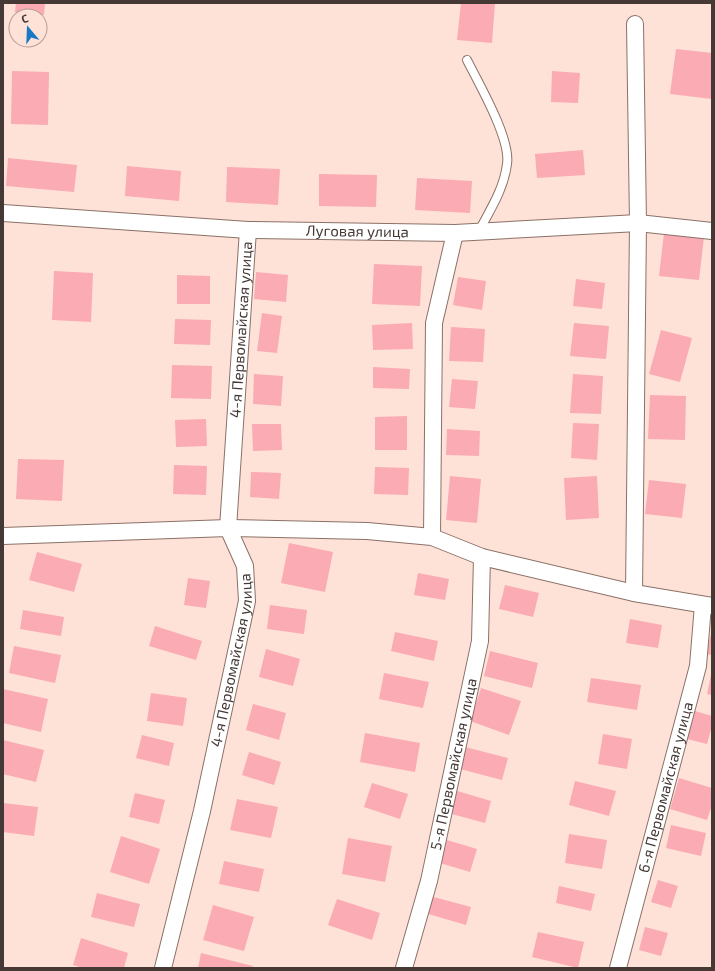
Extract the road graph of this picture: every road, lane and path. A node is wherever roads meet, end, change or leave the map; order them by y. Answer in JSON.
{"nodes":[{"id":1,"x":635,"y":24,"type":"dead end"},
{"id":2,"x":467,"y":60,"type":"dead end"},
{"id":3,"x":3,"y":213,"type":"edge"},
{"id":4,"x":638,"y":222,"type":"junction"},
{"id":5,"x":248,"y":230,"type":"junction"},
{"id":6,"x":479,"y":231,"type":"junction"},
{"id":7,"x":712,"y":231,"type":"edge"},
{"id":8,"x":455,"y":233,"type":"junction"},
{"id":9,"x":228,"y":528,"type":"junction"},
{"id":10,"x":3,"y":536,"type":"edge"},
{"id":11,"x":432,"y":537,"type":"junction"},
{"id":12,"x":482,"y":557,"type":"junction"},
{"id":13,"x":634,"y":593,"type":"junction"},
{"id":14,"x":707,"y":605,"type":"edge"},
{"id":15,"x":163,"y":968,"type":"edge"},
{"id":16,"x":404,"y":968,"type":"edge"},
{"id":17,"x":618,"y":968,"type":"edge"}],
"edges":[{"from":1,"to":4,"type":"street"},
{"from":2,"to":6,"type":"lane"},
{"from":3,"to":5,"type":"street","name":"Луговая улица"},
{"from":4,"to":6,"type":"street","name":"Луговая улица"},
{"from":4,"to":7,"type":"street","name":"Луговая улица"},
{"from":4,"to":13,"type":"street"},
{"from":5,"to":8,"type":"street","name":"Луговая улица"},
{"from":5,"to":9,"type":"street","name":"4-я Первомайская улица"},
{"from":6,"to":8,"type":"street","name":"Луговая улица"},
{"from":8,"to":11,"type":"street"},
{"from":9,"to":10,"type":"street"},
{"from":9,"to":11,"type":"street"},
{"from":9,"to":15,"type":"street","name":"4-я Первомайская улица"},
{"from":11,"to":12,"type":"street"},
{"from":12,"to":13,"type":"street"},
{"from":12,"to":16,"type":"street","name":"5-я Первомайская улица"},
{"from":13,"to":14,"type":"street"},
{"from":14,"to":17,"type":"street","name":"6-я Первомайская улица"}]}
